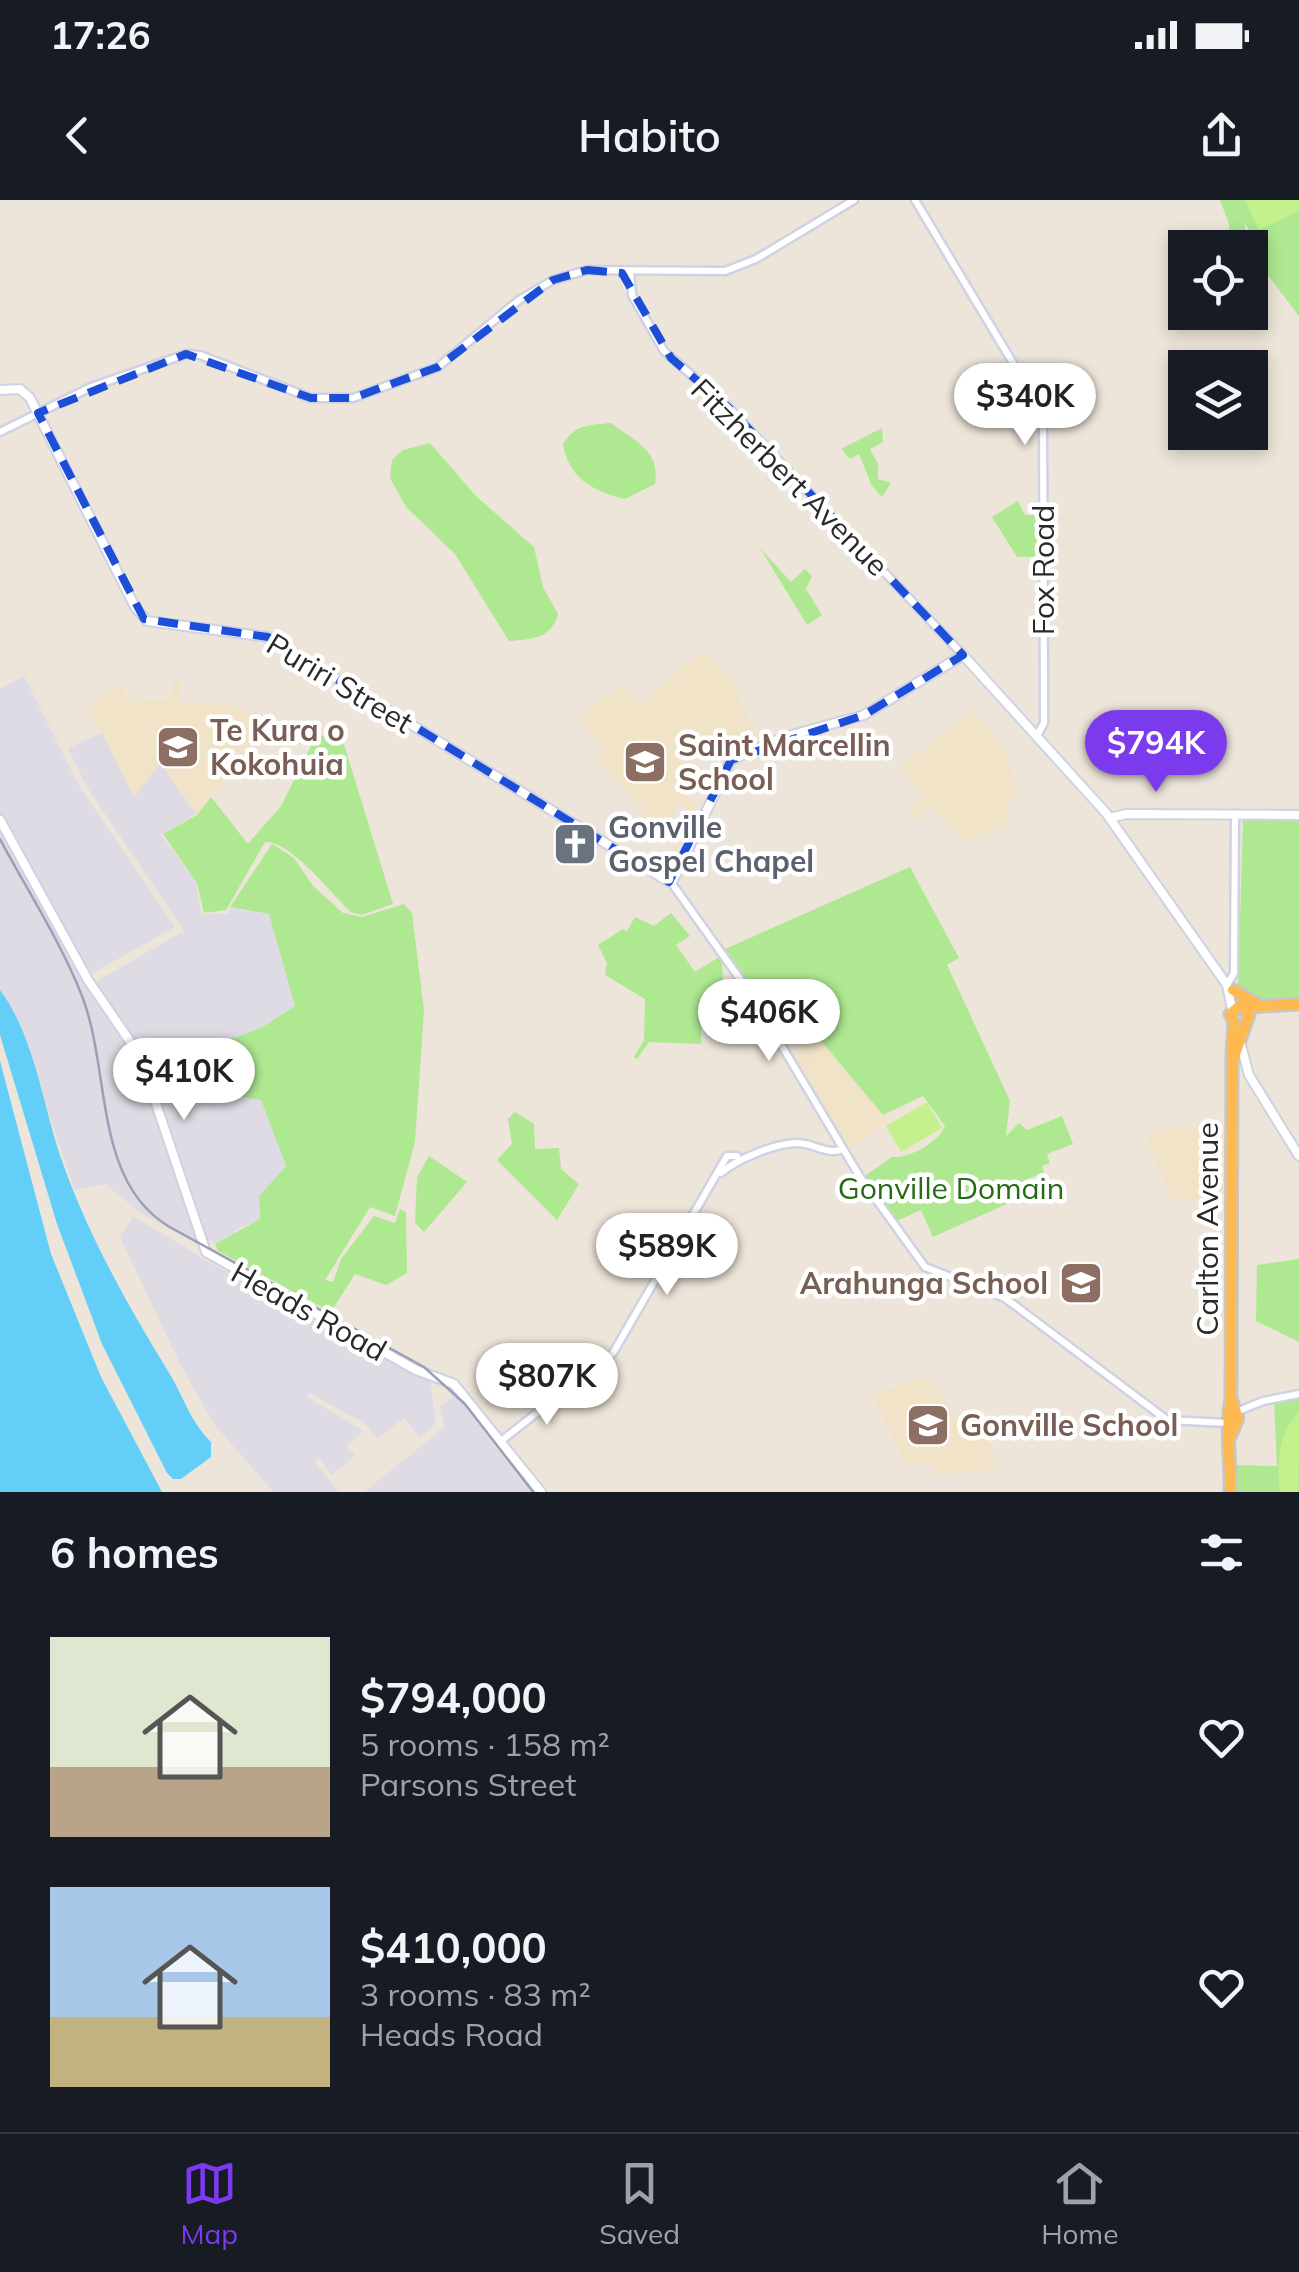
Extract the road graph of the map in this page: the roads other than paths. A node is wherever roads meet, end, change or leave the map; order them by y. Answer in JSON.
{"nodes":[{"id":1,"x":854,"y":200,"type":"edge"},
{"id":2,"x":915,"y":200,"type":"edge"},
{"id":3,"x":587,"y":270,"type":"junction"},
{"id":4,"x":630,"y":271,"type":"junction"},
{"id":5,"x":672,"y":272,"type":"junction"},
{"id":6,"x":631,"y":285,"type":"junction"},
{"id":7,"x":0,"y":390,"type":"edge"},
{"id":8,"x":41,"y":411,"type":"junction"},
{"id":9,"x":0,"y":432,"type":"edge"},
{"id":10,"x":960,"y":658,"type":"junction"},
{"id":11,"x":1038,"y":734,"type":"junction"},
{"id":12,"x":1235,"y":814,"type":"junction"},
{"id":13,"x":1299,"y":814,"type":"edge"},
{"id":14,"x":1110,"y":818,"type":"junction"},
{"id":15,"x":0,"y":820,"type":"edge"},
{"id":16,"x":672,"y":882,"type":"junction"},
{"id":17,"x":1230,"y":987,"type":"junction"},
{"id":18,"x":1299,"y":1004,"type":"edge"},
{"id":19,"x":1272,"y":1007,"type":"junction"},
{"id":20,"x":1244,"y":1012,"type":"junction"},
{"id":21,"x":1240,"y":1036,"type":"junction"},
{"id":22,"x":1233,"y":1064,"type":"junction"},
{"id":23,"x":1250,"y":1075,"type":"junction"},
{"id":24,"x":842,"y":1149,"type":"junction"},
{"id":25,"x":1299,"y":1156,"type":"edge"},
{"id":26,"x":1299,"y":1394,"type":"edge"},
{"id":27,"x":1230,"y":1418,"type":"junction"},
{"id":28,"x":501,"y":1441,"type":"junction"},
{"id":29,"x":541,"y":1492,"type":"edge"},
{"id":30,"x":1230,"y":1492,"type":"edge"}],
"edges":[{"from":1,"to":5,"type":"street"},
{"from":2,"to":11,"type":"street","name":"Fox Road"},
{"from":3,"to":4,"type":"street"},
{"from":3,"to":6,"type":"street"},
{"from":3,"to":8,"type":"street"},
{"from":4,"to":5,"type":"street"},
{"from":4,"to":6,"type":"street","name":"Fitzherbert Avenue"},
{"from":5,"to":6,"type":"street"},
{"from":6,"to":10,"type":"street","name":"Fitzherbert Avenue"},
{"from":7,"to":8,"type":"main road"},
{"from":8,"to":9,"type":"street"},
{"from":8,"to":16,"type":"main road","name":"Puriri Street"},
{"from":10,"to":11,"type":"main road","name":"Fitzherbert Avenue"},
{"from":10,"to":16,"type":"main road"},
{"from":11,"to":14,"type":"main road","name":"Fitzherbert Avenue"},
{"from":12,"to":13,"type":"main road"},
{"from":12,"to":14,"type":"main road"},
{"from":12,"to":17,"type":"street"},
{"from":14,"to":17,"type":"main road","name":"Fitzherbert Avenue"},
{"from":15,"to":28,"type":"main road","name":"Heads Road"},
{"from":16,"to":24,"type":"street","name":"Puriri Street"},
{"from":17,"to":19,"type":"highway"},
{"from":17,"to":20,"type":"main road","name":"Fitzherbert Avenue"},
{"from":18,"to":19,"type":"highway"},
{"from":19,"to":20,"type":"highway"},
{"from":20,"to":21,"type":"highway","name":"Carlton Avenue"},
{"from":20,"to":22,"type":"highway","name":"Carlton Avenue"},
{"from":21,"to":22,"type":"highway","name":"Carlton Avenue"},
{"from":21,"to":23,"type":"main road"},
{"from":22,"to":23,"type":"main road"},
{"from":22,"to":27,"type":"highway","name":"Carlton Avenue"},
{"from":23,"to":25,"type":"main road"},
{"from":24,"to":27,"type":"street","name":"Puriri Street"},
{"from":24,"to":28,"type":"street"},
{"from":26,"to":27,"type":"street"},
{"from":27,"to":30,"type":"highway"},
{"from":28,"to":29,"type":"main road","name":"Heads Road"}]}
